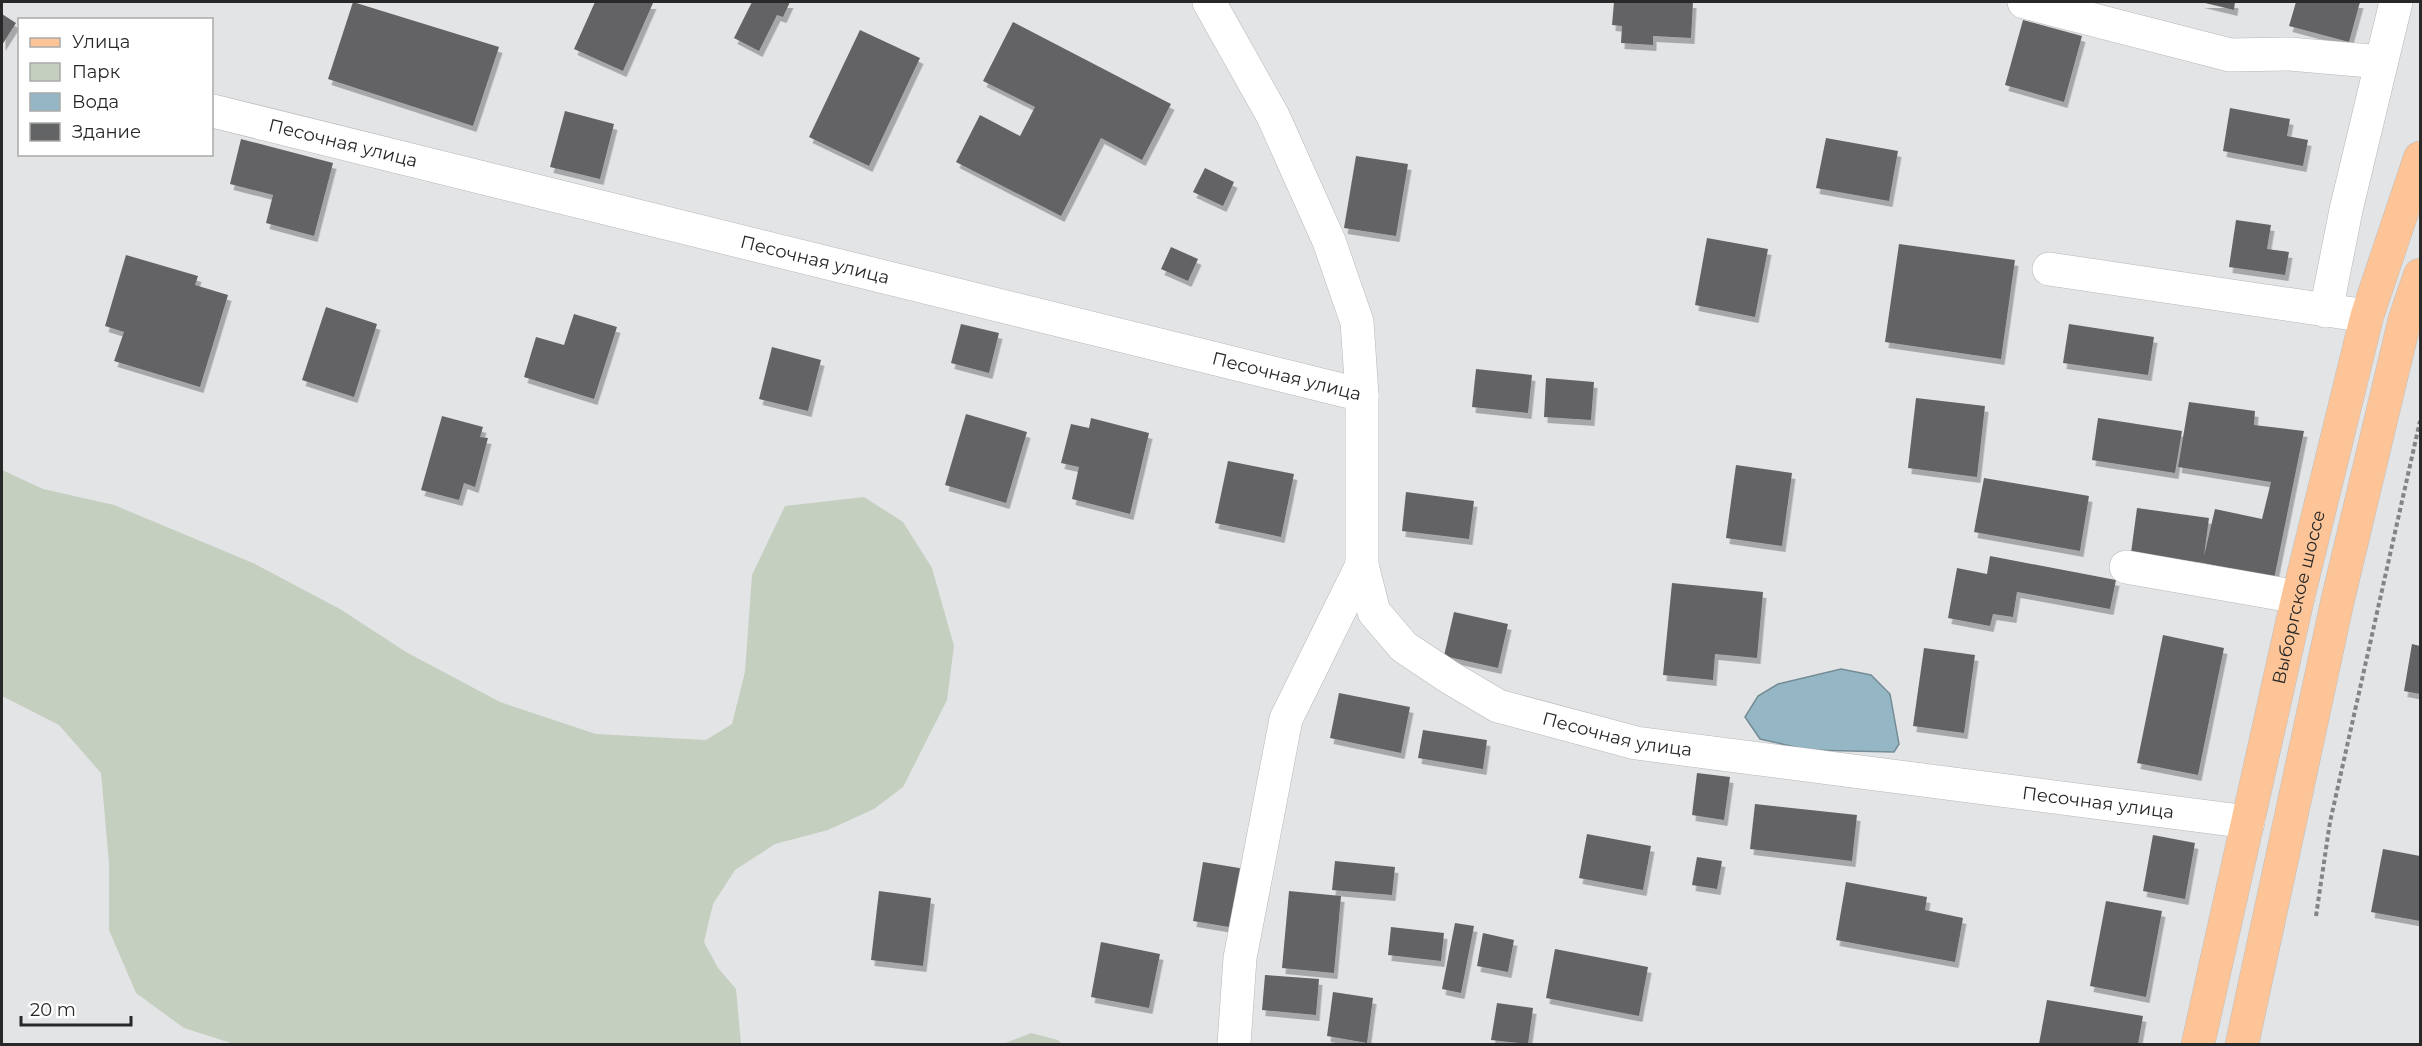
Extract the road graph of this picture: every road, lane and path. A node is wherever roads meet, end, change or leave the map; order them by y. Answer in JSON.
{"nodes":[{"id":1,"x":1209,"y":2,"type":"edge"},
{"id":2,"x":2024,"y":2,"type":"edge"},
{"id":3,"x":2396,"y":2,"type":"edge"},
{"id":4,"x":2381,"y":62,"type":"junction"},
{"id":5,"x":213,"y":111,"type":"dead end"},
{"id":6,"x":2421,"y":158,"type":"edge"},
{"id":7,"x":2049,"y":269,"type":"dead end"},
{"id":8,"x":2421,"y":275,"type":"edge"},
{"id":9,"x":2326,"y":311,"type":"junction"},
{"id":10,"x":2367,"y":316,"type":"junction"},
{"id":11,"x":1362,"y":395,"type":"junction"},
{"id":12,"x":2421,"y":421,"type":"edge"},
{"id":13,"x":1362,"y":565,"type":"junction"},
{"id":14,"x":2126,"y":567,"type":"dead end"},
{"id":15,"x":2298,"y":597,"type":"junction"},
{"id":16,"x":2248,"y":822,"type":"junction"},
{"id":17,"x":2316,"y":916,"type":"dead end"},
{"id":18,"x":1234,"y":1044,"type":"edge"},
{"id":19,"x":2198,"y":1044,"type":"edge"},
{"id":20,"x":2242,"y":1044,"type":"edge"}],
"edges":[{"from":1,"to":11,"type":"street"},
{"from":2,"to":4,"type":"street"},
{"from":3,"to":4,"type":"street"},
{"from":4,"to":9,"type":"street"},
{"from":5,"to":11,"type":"street","name":"Песочная улица"},
{"from":6,"to":10,"type":"main road","name":"Выборгское шоссе"},
{"from":7,"to":9,"type":"street"},
{"from":8,"to":20,"type":"main road"},
{"from":9,"to":10,"type":"street"},
{"from":10,"to":15,"type":"main road","name":"Выборгское шоссе"},
{"from":11,"to":13,"type":"street","name":"Песочная улица"},
{"from":12,"to":17,"type":"path"},
{"from":13,"to":16,"type":"street","name":"Песочная улица"},
{"from":13,"to":18,"type":"street"},
{"from":14,"to":15,"type":"street"},
{"from":15,"to":16,"type":"main road","name":"Выборгское шоссе"},
{"from":16,"to":19,"type":"main road","name":"Выборгское шоссе"}]}
